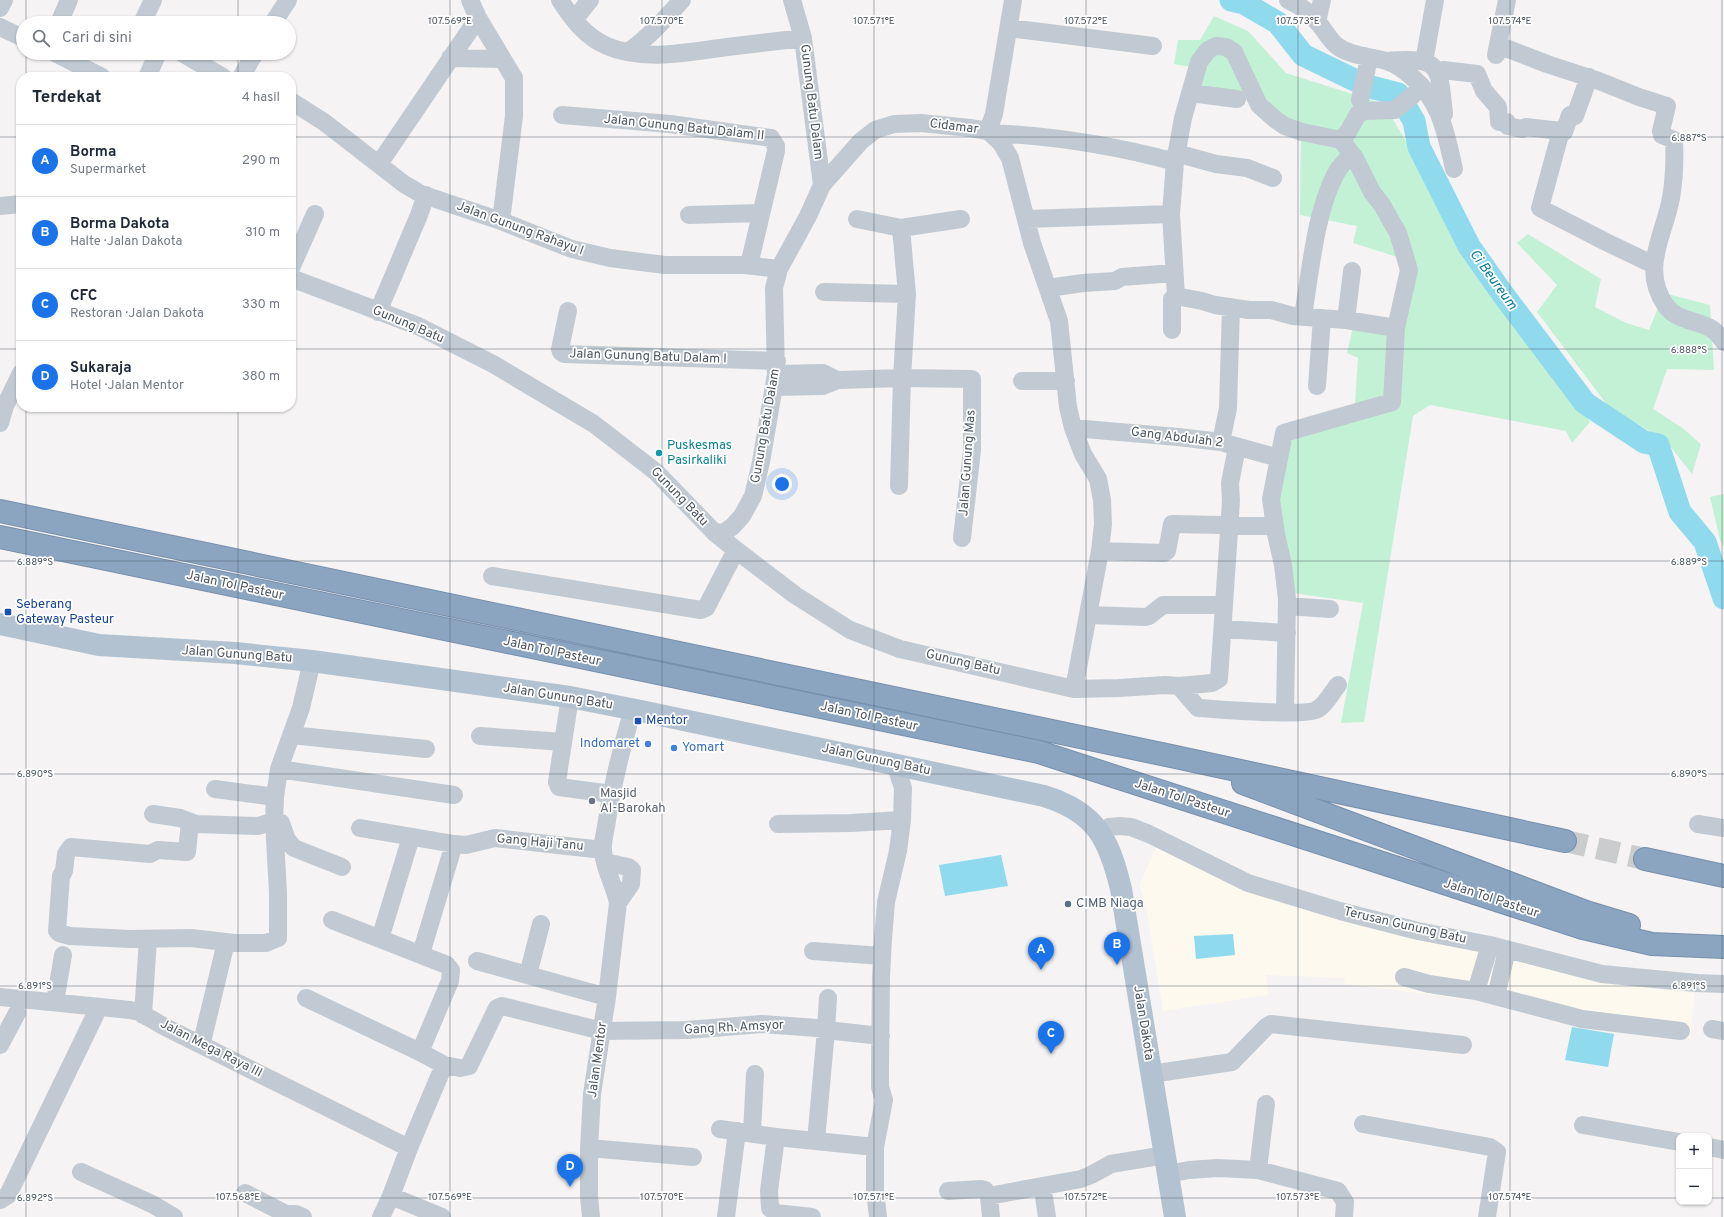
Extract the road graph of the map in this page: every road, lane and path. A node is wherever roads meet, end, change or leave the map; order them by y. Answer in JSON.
{"nodes":[{"id":1,"x":4,"y":0,"type":"edge"},
{"id":2,"x":70,"y":0,"type":"edge"},
{"id":3,"x":152,"y":0,"type":"edge"},
{"id":4,"x":288,"y":0,"type":"edge"},
{"id":5,"x":470,"y":0,"type":"edge"},
{"id":6,"x":560,"y":0,"type":"edge"},
{"id":7,"x":590,"y":0,"type":"edge"},
{"id":8,"x":682,"y":0,"type":"edge"},
{"id":9,"x":792,"y":0,"type":"edge"},
{"id":10,"x":1013,"y":0,"type":"edge"},
{"id":11,"x":1288,"y":0,"type":"edge"},
{"id":12,"x":1322,"y":0,"type":"edge"},
{"id":13,"x":1435,"y":0,"type":"edge"},
{"id":14,"x":1507,"y":0,"type":"edge"},
{"id":15,"x":0,"y":8,"type":"edge"},
{"id":16,"x":62,"y":16,"type":"edge"},
{"id":17,"x":145,"y":16,"type":"edge"},
{"id":18,"x":278,"y":16,"type":"edge"},
{"id":19,"x":478,"y":18,"type":"junction"},
{"id":20,"x":574,"y":20,"type":"junction"},
{"id":21,"x":1317,"y":22,"type":"junction"},
{"id":22,"x":659,"y":26,"type":"junction"},
{"id":23,"x":0,"y":27,"type":"edge"},
{"id":24,"x":1009,"y":28,"type":"junction"},
{"id":25,"x":16,"y":35,"type":"edge"},
{"id":26,"x":803,"y":38,"type":"junction"},
{"id":27,"x":1153,"y":46,"type":"dead end"},
{"id":28,"x":628,"y":52,"type":"junction"},
{"id":29,"x":668,"y":54,"type":"junction"},
{"id":30,"x":450,"y":58,"type":"junction"},
{"id":31,"x":501,"y":59,"type":"junction"},
{"id":32,"x":69,"y":60,"type":"edge"},
{"id":33,"x":155,"y":60,"type":"edge"},
{"id":34,"x":194,"y":60,"type":"edge"},
{"id":35,"x":252,"y":60,"type":"edge"},
{"id":36,"x":1368,"y":61,"type":"junction"},
{"id":37,"x":1387,"y":61,"type":"junction"},
{"id":38,"x":1424,"y":62,"type":"junction"},
{"id":39,"x":1442,"y":70,"type":"dead end"},
{"id":40,"x":92,"y":72,"type":"edge"},
{"id":41,"x":149,"y":72,"type":"edge"},
{"id":42,"x":215,"y":72,"type":"edge"},
{"id":43,"x":247,"y":72,"type":"edge"},
{"id":44,"x":1589,"y":78,"type":"junction"},
{"id":45,"x":1190,"y":93,"type":"junction"},
{"id":46,"x":1413,"y":95,"type":"dead end"},
{"id":47,"x":1237,"y":99,"type":"dead end"},
{"id":48,"x":1360,"y":100,"type":"dead end"},
{"id":49,"x":296,"y":104,"type":"edge"},
{"id":50,"x":562,"y":115,"type":"dead end"},
{"id":51,"x":1561,"y":131,"type":"junction"},
{"id":52,"x":989,"y":132,"type":"junction"},
{"id":53,"x":1446,"y":134,"type":"junction"},
{"id":54,"x":1346,"y":147,"type":"junction"},
{"id":55,"x":1176,"y":157,"type":"junction"},
{"id":56,"x":379,"y":164,"type":"junction"},
{"id":57,"x":1454,"y":169,"type":"dead end"},
{"id":58,"x":1273,"y":178,"type":"dead end"},
{"id":59,"x":822,"y":185,"type":"junction"},
{"id":60,"x":426,"y":195,"type":"junction"},
{"id":61,"x":16,"y":204,"type":"edge"},
{"id":62,"x":0,"y":206,"type":"edge"},
{"id":63,"x":760,"y":213,"type":"junction"},
{"id":64,"x":315,"y":214,"type":"dead end"},
{"id":65,"x":1171,"y":214,"type":"junction"},
{"id":66,"x":688,"y":215,"type":"dead end"},
{"id":67,"x":857,"y":218,"type":"dead end"},
{"id":68,"x":961,"y":219,"type":"dead end"},
{"id":69,"x":1027,"y":219,"type":"junction"},
{"id":70,"x":501,"y":221,"type":"junction"},
{"id":71,"x":901,"y":228,"type":"junction"},
{"id":72,"x":296,"y":257,"type":"edge"},
{"id":73,"x":749,"y":265,"type":"junction"},
{"id":74,"x":1654,"y":265,"type":"junction"},
{"id":75,"x":779,"y":269,"type":"junction"},
{"id":76,"x":1352,"y":271,"type":"dead end"},
{"id":77,"x":1174,"y":273,"type":"junction"},
{"id":78,"x":296,"y":280,"type":"edge"},
{"id":79,"x":1048,"y":288,"type":"junction"},
{"id":80,"x":824,"y":292,"type":"dead end"},
{"id":81,"x":908,"y":294,"type":"junction"},
{"id":82,"x":1176,"y":296,"type":"junction"},
{"id":83,"x":1230,"y":307,"type":"junction"},
{"id":84,"x":568,"y":311,"type":"dead end"},
{"id":85,"x":378,"y":312,"type":"junction"},
{"id":86,"x":1303,"y":316,"type":"junction"},
{"id":87,"x":1322,"y":318,"type":"junction"},
{"id":88,"x":1346,"y":320,"type":"junction"},
{"id":89,"x":1396,"y":328,"type":"junction"},
{"id":90,"x":1172,"y":330,"type":"dead end"},
{"id":91,"x":1724,"y":342,"type":"edge"},
{"id":92,"x":776,"y":374,"type":"junction"},
{"id":93,"x":902,"y":378,"type":"junction"},
{"id":94,"x":1022,"y":381,"type":"dead end"},
{"id":95,"x":1066,"y":381,"type":"junction"},
{"id":96,"x":16,"y":383,"type":"edge"},
{"id":97,"x":1317,"y":386,"type":"dead end"},
{"id":98,"x":0,"y":423,"type":"edge"},
{"id":99,"x":1073,"y":428,"type":"junction"},
{"id":100,"x":1229,"y":444,"type":"junction"},
{"id":101,"x":1280,"y":458,"type":"junction"},
{"id":102,"x":899,"y":486,"type":"dead end"},
{"id":103,"x":0,"y":512,"type":"edge"},
{"id":104,"x":1230,"y":526,"type":"junction"},
{"id":105,"x":1275,"y":526,"type":"junction"},
{"id":106,"x":715,"y":533,"type":"junction"},
{"id":107,"x":0,"y":537,"type":"edge"},
{"id":108,"x":962,"y":538,"type":"dead end"},
{"id":109,"x":736,"y":550,"type":"junction"},
{"id":110,"x":1100,"y":551,"type":"junction"},
{"id":111,"x":492,"y":576,"type":"dead end"},
{"id":112,"x":1223,"y":605,"type":"junction"},
{"id":113,"x":1287,"y":606,"type":"junction"},
{"id":114,"x":1330,"y":609,"type":"dead end"},
{"id":115,"x":1088,"y":615,"type":"junction"},
{"id":116,"x":0,"y":624,"type":"edge"},
{"id":117,"x":1223,"y":629,"type":"junction"},
{"id":118,"x":1287,"y":632,"type":"junction"},
{"id":119,"x":312,"y":660,"type":"junction"},
{"id":120,"x":1338,"y":685,"type":"dead end"},
{"id":121,"x":1179,"y":686,"type":"junction"},
{"id":122,"x":1074,"y":688,"type":"junction"},
{"id":123,"x":570,"y":698,"type":"junction"},
{"id":124,"x":633,"y":709,"type":"junction"},
{"id":125,"x":1285,"y":712,"type":"junction"},
{"id":126,"x":291,"y":735,"type":"junction"},
{"id":127,"x":480,"y":736,"type":"dead end"},
{"id":128,"x":563,"y":742,"type":"junction"},
{"id":129,"x":426,"y":749,"type":"dead end"},
{"id":130,"x":1170,"y":756,"type":"junction"},
{"id":131,"x":895,"y":764,"type":"junction"},
{"id":132,"x":279,"y":768,"type":"junction"},
{"id":133,"x":215,"y":789,"type":"dead end"},
{"id":134,"x":611,"y":794,"type":"junction"},
{"id":135,"x":454,"y":795,"type":"dead end"},
{"id":136,"x":275,"y":797,"type":"junction"},
{"id":137,"x":153,"y":814,"type":"dead end"},
{"id":138,"x":902,"y":820,"type":"junction"},
{"id":139,"x":274,"y":821,"type":"junction"},
{"id":140,"x":190,"y":822,"type":"junction"},
{"id":141,"x":778,"y":824,"type":"dead end"},
{"id":142,"x":1698,"y":824,"type":"dead end"},
{"id":143,"x":360,"y":828,"type":"dead end"},
{"id":144,"x":1724,"y":828,"type":"edge"},
{"id":145,"x":1100,"y":832,"type":"junction"},
{"id":146,"x":411,"y":837,"type":"junction"},
{"id":147,"x":1565,"y":842,"type":"tunnel mouth"},
{"id":148,"x":454,"y":844,"type":"junction"},
{"id":149,"x":604,"y":856,"type":"junction"},
{"id":150,"x":1645,"y":859,"type":"tunnel mouth"},
{"id":151,"x":342,"y":867,"type":"dead end"},
{"id":152,"x":1724,"y":876,"type":"edge"},
{"id":153,"x":332,"y":920,"type":"dead end"},
{"id":154,"x":541,"y":924,"type":"dead end"},
{"id":155,"x":383,"y":929,"type":"dead end"},
{"id":156,"x":1724,"y":935,"type":"edge"},
{"id":157,"x":148,"y":939,"type":"junction"},
{"id":158,"x":226,"y":942,"type":"junction"},
{"id":159,"x":423,"y":947,"type":"dead end"},
{"id":160,"x":1724,"y":947,"type":"edge"},
{"id":161,"x":1499,"y":948,"type":"junction"},
{"id":162,"x":813,"y":950,"type":"dead end"},
{"id":163,"x":62,"y":955,"type":"dead end"},
{"id":164,"x":882,"y":956,"type":"junction"},
{"id":165,"x":476,"y":961,"type":"dead end"},
{"id":166,"x":528,"y":975,"type":"junction"},
{"id":167,"x":1404,"y":977,"type":"dead end"},
{"id":168,"x":1724,"y":984,"type":"edge"},
{"id":169,"x":1476,"y":991,"type":"junction"},
{"id":170,"x":1496,"y":996,"type":"junction"},
{"id":171,"x":0,"y":997,"type":"edge"},
{"id":172,"x":607,"y":997,"type":"junction"},
{"id":173,"x":306,"y":998,"type":"dead end"},
{"id":174,"x":828,"y":998,"type":"dead end"},
{"id":175,"x":55,"y":1002,"type":"junction"},
{"id":176,"x":99,"y":1007,"type":"junction"},
{"id":177,"x":17,"y":1014,"type":"dead end"},
{"id":178,"x":143,"y":1015,"type":"junction"},
{"id":179,"x":826,"y":1030,"type":"junction"},
{"id":180,"x":602,"y":1031,"type":"junction"},
{"id":181,"x":1681,"y":1031,"type":"dead end"},
{"id":182,"x":881,"y":1036,"type":"junction"},
{"id":183,"x":0,"y":1044,"type":"edge"},
{"id":184,"x":200,"y":1044,"type":"junction"},
{"id":185,"x":1463,"y":1045,"type":"dead end"},
{"id":186,"x":420,"y":1052,"type":"junction"},
{"id":187,"x":444,"y":1066,"type":"junction"},
{"id":188,"x":755,"y":1074,"type":"dead end"},
{"id":189,"x":1151,"y":1074,"type":"junction"},
{"id":190,"x":1266,"y":1104,"type":"dead end"},
{"id":191,"x":1363,"y":1124,"type":"dead end"},
{"id":192,"x":1583,"y":1125,"type":"dead end"},
{"id":193,"x":720,"y":1129,"type":"dead end"},
{"id":194,"x":745,"y":1132,"type":"junction"},
{"id":195,"x":776,"y":1137,"type":"junction"},
{"id":196,"x":816,"y":1141,"type":"junction"},
{"id":197,"x":1676,"y":1141,"type":"edge"},
{"id":198,"x":875,"y":1147,"type":"junction"},
{"id":199,"x":409,"y":1148,"type":"junction"},
{"id":200,"x":589,"y":1148,"type":"junction"},
{"id":201,"x":1712,"y":1148,"type":"edge"},
{"id":202,"x":1724,"y":1150,"type":"edge"},
{"id":203,"x":693,"y":1157,"type":"dead end"},
{"id":204,"x":1166,"y":1165,"type":"junction"},
{"id":205,"x":1258,"y":1170,"type":"junction"},
{"id":206,"x":81,"y":1172,"type":"dead end"},
{"id":207,"x":948,"y":1191,"type":"dead end"},
{"id":208,"x":245,"y":1193,"type":"dead end"},
{"id":209,"x":391,"y":1196,"type":"junction"},
{"id":210,"x":989,"y":1196,"type":"junction"},
{"id":211,"x":1044,"y":1197,"type":"dead end"},
{"id":212,"x":0,"y":1200,"type":"edge"},
{"id":213,"x":284,"y":1215,"type":"edge"},
{"id":214,"x":174,"y":1217,"type":"edge"},
{"id":215,"x":303,"y":1217,"type":"edge"},
{"id":216,"x":381,"y":1217,"type":"edge"},
{"id":217,"x":442,"y":1217,"type":"edge"},
{"id":218,"x":591,"y":1217,"type":"edge"},
{"id":219,"x":726,"y":1217,"type":"edge"},
{"id":220,"x":812,"y":1217,"type":"edge"},
{"id":221,"x":878,"y":1217,"type":"edge"},
{"id":222,"x":991,"y":1217,"type":"edge"},
{"id":223,"x":1047,"y":1217,"type":"edge"},
{"id":224,"x":1175,"y":1217,"type":"edge"},
{"id":225,"x":1344,"y":1217,"type":"edge"},
{"id":226,"x":1487,"y":1217,"type":"edge"}],
"edges":[{"from":1,"to":15,"type":"street"},
{"from":2,"to":16,"type":"street"},
{"from":3,"to":17,"type":"street"},
{"from":4,"to":18,"type":"street"},
{"from":5,"to":19,"type":"street"},
{"from":6,"to":20,"type":"street"},
{"from":7,"to":20,"type":"street"},
{"from":8,"to":22,"type":"street"},
{"from":9,"to":26,"type":"street","name":"Gunung Batu Dalam"},
{"from":10,"to":24,"type":"street"},
{"from":11,"to":21,"type":"street"},
{"from":12,"to":21,"type":"street"},
{"from":13,"to":38,"type":"street"},
{"from":14,"to":44,"type":"street"},
{"from":19,"to":30,"type":"street"},
{"from":19,"to":31,"type":"street"},
{"from":20,"to":28,"type":"street"},
{"from":21,"to":36,"type":"street"},
{"from":22,"to":28,"type":"street"},
{"from":22,"to":29,"type":"street"},
{"from":23,"to":25,"type":"street"},
{"from":24,"to":27,"type":"street"},
{"from":24,"to":52,"type":"street"},
{"from":26,"to":29,"type":"street"},
{"from":26,"to":59,"type":"street","name":"Gunung Batu Dalam"},
{"from":28,"to":29,"type":"street"},
{"from":30,"to":31,"type":"street"},
{"from":30,"to":56,"type":"street"},
{"from":31,"to":70,"type":"street"},
{"from":32,"to":40,"type":"street"},
{"from":33,"to":41,"type":"street"},
{"from":34,"to":42,"type":"street"},
{"from":35,"to":43,"type":"street"},
{"from":36,"to":37,"type":"street"},
{"from":36,"to":48,"type":"street"},
{"from":37,"to":38,"type":"street"},
{"from":37,"to":53,"type":"street"},
{"from":38,"to":53,"type":"street"},
{"from":39,"to":51,"type":"street"},
{"from":44,"to":51,"type":"street"},
{"from":44,"to":74,"type":"street"},
{"from":45,"to":47,"type":"street"},
{"from":45,"to":54,"type":"street"},
{"from":45,"to":55,"type":"street"},
{"from":46,"to":54,"type":"street"},
{"from":49,"to":56,"type":"street","name":"Jalan Gunung Rahayu I"},
{"from":50,"to":63,"type":"street","name":"Jalan Gunung Batu Dalam II"},
{"from":51,"to":74,"type":"street"},
{"from":52,"to":55,"type":"street"},
{"from":52,"to":59,"type":"street","name":"Cidamar"},
{"from":52,"to":69,"type":"street","name":"Cidamar"},
{"from":53,"to":57,"type":"street"},
{"from":54,"to":86,"type":"street"},
{"from":54,"to":89,"type":"street"},
{"from":55,"to":58,"type":"street"},
{"from":55,"to":65,"type":"street"},
{"from":56,"to":60,"type":"street","name":"Jalan Gunung Rahayu I"},
{"from":59,"to":75,"type":"street","name":"Gunung Batu Dalam"},
{"from":60,"to":70,"type":"street","name":"Jalan Gunung Rahayu I"},
{"from":60,"to":85,"type":"street"},
{"from":61,"to":62,"type":"street"},
{"from":63,"to":66,"type":"street"},
{"from":63,"to":73,"type":"street","name":"Jalan Gunung Batu Dalam II"},
{"from":64,"to":72,"type":"street"},
{"from":65,"to":69,"type":"street"},
{"from":65,"to":77,"type":"street"},
{"from":67,"to":71,"type":"street"},
{"from":68,"to":71,"type":"street"},
{"from":69,"to":79,"type":"street","name":"Cidamar"},
{"from":70,"to":73,"type":"street","name":"Jalan Gunung Rahayu I"},
{"from":71,"to":81,"type":"street"},
{"from":73,"to":75,"type":"street","name":"Jalan Gunung Rahayu I"},
{"from":74,"to":91,"type":"street"},
{"from":75,"to":92,"type":"street","name":"Gunung Batu Dalam"},
{"from":76,"to":88,"type":"street"},
{"from":77,"to":79,"type":"street"},
{"from":77,"to":82,"type":"street"},
{"from":78,"to":85,"type":"street","name":"Gunung Batu"},
{"from":79,"to":95,"type":"street","name":"Cidamar"},
{"from":80,"to":81,"type":"street"},
{"from":81,"to":93,"type":"street"},
{"from":82,"to":83,"type":"street"},
{"from":82,"to":90,"type":"street"},
{"from":83,"to":86,"type":"street"},
{"from":83,"to":100,"type":"street","name":"Gunung Batu"},
{"from":84,"to":92,"type":"street","name":"Jalan Gunung Batu Dalam I"},
{"from":85,"to":106,"type":"street","name":"Gunung Batu"},
{"from":86,"to":87,"type":"street"},
{"from":87,"to":88,"type":"street"},
{"from":87,"to":97,"type":"street"},
{"from":88,"to":89,"type":"street"},
{"from":89,"to":101,"type":"street"},
{"from":92,"to":93,"type":"street","name":"Jalan Gunung Mas"},
{"from":92,"to":106,"type":"street","name":"Gunung Batu Dalam"},
{"from":93,"to":102,"type":"street"},
{"from":93,"to":108,"type":"street","name":"Jalan Gunung Mas"},
{"from":94,"to":95,"type":"street"},
{"from":95,"to":99,"type":"street","name":"Cidamar"},
{"from":96,"to":98,"type":"street"},
{"from":99,"to":100,"type":"street","name":"Gang Abdulah 2"},
{"from":99,"to":110,"type":"street","name":"Cidamar"},
{"from":100,"to":101,"type":"street","name":"Gang Abdulah 2"},
{"from":100,"to":104,"type":"street","name":"Gunung Batu"},
{"from":101,"to":105,"type":"street"},
{"from":103,"to":130,"type":"highway","name":"Jalan Tol Pasteur"},
{"from":104,"to":105,"type":"street"},
{"from":104,"to":110,"type":"street"},
{"from":104,"to":112,"type":"street","name":"Gunung Batu"},
{"from":105,"to":113,"type":"street"},
{"from":106,"to":109,"type":"street","name":"Gunung Batu"},
{"from":107,"to":160,"type":"highway","name":"Jalan Tol Pasteur"},
{"from":109,"to":111,"type":"street"},
{"from":109,"to":122,"type":"street","name":"Gunung Batu"},
{"from":110,"to":115,"type":"street","name":"Cidamar"},
{"from":112,"to":115,"type":"street"},
{"from":112,"to":117,"type":"street","name":"Gunung Batu"},
{"from":113,"to":114,"type":"street"},
{"from":113,"to":118,"type":"street"},
{"from":115,"to":122,"type":"street","name":"Cidamar"},
{"from":116,"to":119,"type":"main road","name":"Jalan Gunung Batu"},
{"from":117,"to":118,"type":"street"},
{"from":117,"to":121,"type":"street","name":"Gunung Batu"},
{"from":118,"to":125,"type":"street"},
{"from":119,"to":123,"type":"main road","name":"Jalan Gunung Batu"},
{"from":119,"to":126,"type":"street"},
{"from":120,"to":125,"type":"street"},
{"from":121,"to":122,"type":"street","name":"Gunung Batu"},
{"from":121,"to":125,"type":"street"},
{"from":123,"to":124,"type":"main road","name":"Jalan Gunung Batu"},
{"from":123,"to":128,"type":"street"},
{"from":124,"to":131,"type":"main road","name":"Jalan Gunung Batu"},
{"from":124,"to":134,"type":"street","name":"Jalan Mentor"},
{"from":126,"to":129,"type":"street"},
{"from":126,"to":132,"type":"street"},
{"from":127,"to":128,"type":"street"},
{"from":128,"to":134,"type":"street"},
{"from":130,"to":147,"type":"highway","name":"Jalan Tol Pasteur"},
{"from":130,"to":156,"type":"highway"},
{"from":131,"to":138,"type":"street"},
{"from":131,"to":145,"type":"main road","name":"Jalan Gunung Batu"},
{"from":132,"to":135,"type":"street"},
{"from":132,"to":136,"type":"street"},
{"from":133,"to":136,"type":"street"},
{"from":134,"to":149,"type":"street","name":"Jalan Mentor"},
{"from":136,"to":139,"type":"street"},
{"from":137,"to":140,"type":"street"},
{"from":138,"to":141,"type":"street"},
{"from":138,"to":164,"type":"street"},
{"from":139,"to":140,"type":"street"},
{"from":139,"to":151,"type":"street"},
{"from":139,"to":158,"type":"street"},
{"from":140,"to":157,"type":"street"},
{"from":142,"to":144,"type":"street"},
{"from":143,"to":146,"type":"street","name":"Gang Haji Tanu"},
{"from":145,"to":161,"type":"street","name":"Terusan Gunung Batu"},
{"from":145,"to":189,"type":"main road","name":"Jalan Dakota"},
{"from":146,"to":148,"type":"street","name":"Gang Haji Tanu"},
{"from":146,"to":155,"type":"street"},
{"from":148,"to":149,"type":"street","name":"Gang Haji Tanu"},
{"from":148,"to":159,"type":"street"},
{"from":149,"to":172,"type":"street","name":"Jalan Mentor"},
{"from":150,"to":152,"type":"highway"},
{"from":153,"to":186,"type":"street"},
{"from":154,"to":166,"type":"street"},
{"from":157,"to":158,"type":"street"},
{"from":157,"to":178,"type":"street"},
{"from":158,"to":184,"type":"street"},
{"from":161,"to":168,"type":"street","name":"Terusan Gunung Batu"},
{"from":161,"to":169,"type":"street"},
{"from":161,"to":170,"type":"street"},
{"from":162,"to":164,"type":"street"},
{"from":163,"to":175,"type":"street"},
{"from":164,"to":182,"type":"street"},
{"from":165,"to":166,"type":"street"},
{"from":166,"to":172,"type":"street"},
{"from":167,"to":169,"type":"street"},
{"from":169,"to":170,"type":"street"},
{"from":170,"to":181,"type":"street"},
{"from":171,"to":175,"type":"street","name":"Jalan Mega Raya III"},
{"from":172,"to":180,"type":"street","name":"Jalan Mentor"},
{"from":173,"to":186,"type":"street"},
{"from":174,"to":179,"type":"street"},
{"from":175,"to":176,"type":"street","name":"Jalan Mega Raya III"},
{"from":176,"to":178,"type":"street","name":"Jalan Mega Raya III"},
{"from":176,"to":212,"type":"street"},
{"from":177,"to":183,"type":"street"},
{"from":178,"to":184,"type":"street","name":"Jalan Mega Raya III"},
{"from":179,"to":180,"type":"street","name":"Gang Rh. Amsyor"},
{"from":179,"to":182,"type":"street","name":"Gang Rh. Amsyor"},
{"from":179,"to":196,"type":"street"},
{"from":180,"to":187,"type":"street","name":"Gang Rh. Amsyor"},
{"from":180,"to":200,"type":"street","name":"Jalan Mentor"},
{"from":182,"to":198,"type":"street"},
{"from":184,"to":199,"type":"street","name":"Jalan Mega Raya III"},
{"from":185,"to":189,"type":"street"},
{"from":186,"to":187,"type":"street"},
{"from":187,"to":199,"type":"street"},
{"from":188,"to":194,"type":"street"},
{"from":189,"to":204,"type":"main road","name":"Jalan Dakota"},
{"from":190,"to":205,"type":"street"},
{"from":191,"to":226,"type":"street"},
{"from":192,"to":197,"type":"street"},
{"from":193,"to":194,"type":"street"},
{"from":194,"to":195,"type":"street"},
{"from":194,"to":219,"type":"street"},
{"from":195,"to":196,"type":"street"},
{"from":195,"to":220,"type":"street"},
{"from":196,"to":198,"type":"street"},
{"from":198,"to":221,"type":"street"},
{"from":199,"to":209,"type":"street"},
{"from":200,"to":203,"type":"street"},
{"from":200,"to":218,"type":"street","name":"Jalan Mentor"},
{"from":201,"to":202,"type":"street"},
{"from":204,"to":205,"type":"street"},
{"from":204,"to":210,"type":"street"},
{"from":204,"to":224,"type":"main road","name":"Jalan Dakota"},
{"from":205,"to":225,"type":"street"},
{"from":206,"to":214,"type":"street"},
{"from":207,"to":210,"type":"street"},
{"from":208,"to":213,"type":"street"},
{"from":209,"to":216,"type":"street"},
{"from":209,"to":217,"type":"street"},
{"from":210,"to":222,"type":"street"},
{"from":211,"to":223,"type":"street"},
{"from":213,"to":215,"type":"street"}]}
